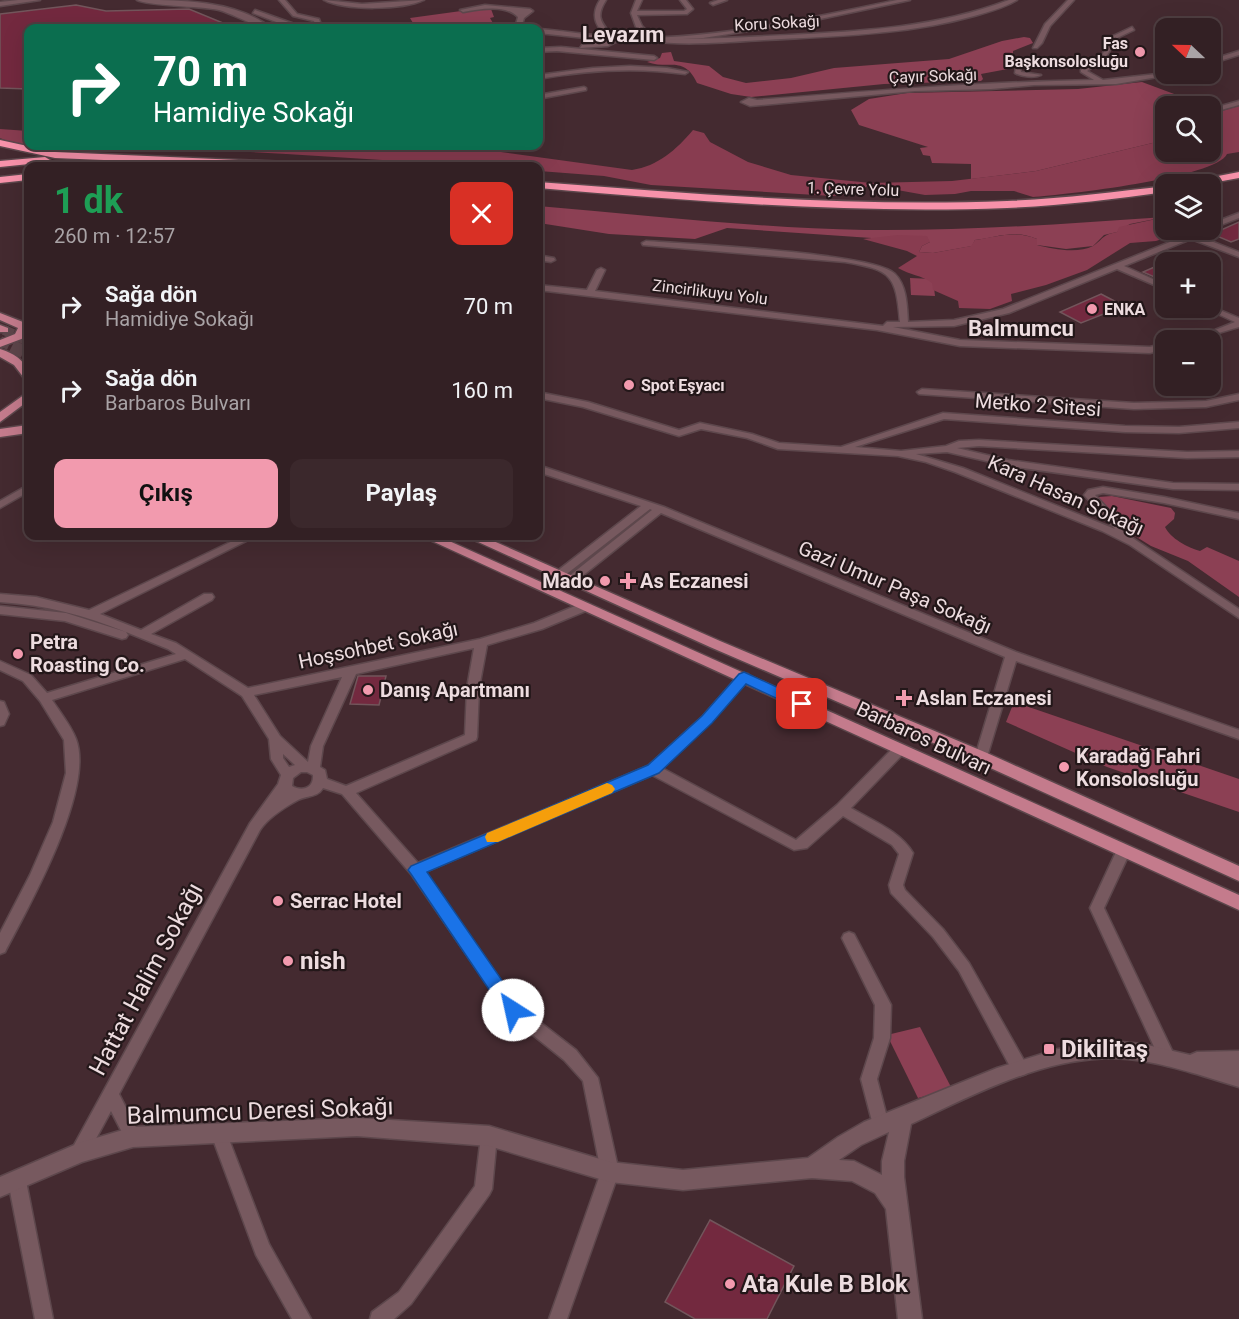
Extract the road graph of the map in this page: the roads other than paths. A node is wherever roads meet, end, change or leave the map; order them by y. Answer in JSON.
{"nodes":[{"id":1,"x":17,"y":0,"type":"edge"},
{"id":2,"x":37,"y":0,"type":"edge"},
{"id":3,"x":140,"y":0,"type":"edge"},
{"id":4,"x":181,"y":0,"type":"edge"},
{"id":5,"x":282,"y":0,"type":"edge"},
{"id":6,"x":327,"y":0,"type":"edge"},
{"id":7,"x":421,"y":0,"type":"edge"},
{"id":8,"x":603,"y":0,"type":"edge"},
{"id":9,"x":639,"y":0,"type":"edge"},
{"id":10,"x":683,"y":0,"type":"edge"},
{"id":11,"x":724,"y":0,"type":"edge"},
{"id":12,"x":907,"y":0,"type":"edge"},
{"id":13,"x":1014,"y":0,"type":"edge"},
{"id":14,"x":1071,"y":0,"type":"edge"},
{"id":15,"x":0,"y":3,"type":"edge"},
{"id":16,"x":712,"y":3,"type":"dead end"},
{"id":17,"x":462,"y":10,"type":"dead end"},
{"id":18,"x":514,"y":10,"type":"junction"},
{"id":19,"x":634,"y":13,"type":"junction"},
{"id":20,"x":520,"y":17,"type":"junction"},
{"id":21,"x":259,"y":24,"type":"edge"},
{"id":22,"x":286,"y":24,"type":"edge"},
{"id":23,"x":318,"y":24,"type":"edge"},
{"id":24,"x":519,"y":24,"type":"edge"},
{"id":25,"x":1132,"y":29,"type":"dead end"},
{"id":26,"x":543,"y":32,"type":"edge"},
{"id":27,"x":615,"y":39,"type":"junction"},
{"id":28,"x":651,"y":40,"type":"junction"},
{"id":29,"x":1035,"y":47,"type":"dead end"},
{"id":30,"x":555,"y":49,"type":"junction"},
{"id":31,"x":543,"y":50,"type":"edge"},
{"id":32,"x":1239,"y":53,"type":"edge"},
{"id":33,"x":654,"y":58,"type":"dead end"},
{"id":34,"x":1221,"y":59,"type":"edge"},
{"id":35,"x":1018,"y":68,"type":"dead end"},
{"id":36,"x":685,"y":72,"type":"dead end"},
{"id":37,"x":1091,"y":75,"type":"junction"},
{"id":38,"x":543,"y":76,"type":"edge"},
{"id":39,"x":1155,"y":77,"type":"edge"},
{"id":40,"x":1101,"y":82,"type":"junction"},
{"id":41,"x":584,"y":89,"type":"dead end"},
{"id":42,"x":543,"y":96,"type":"edge"},
{"id":43,"x":757,"y":103,"type":"dead end"},
{"id":44,"x":1239,"y":104,"type":"edge"},
{"id":45,"x":1221,"y":108,"type":"edge"},
{"id":46,"x":0,"y":143,"type":"edge"},
{"id":47,"x":24,"y":149,"type":"edge"},
{"id":48,"x":28,"y":150,"type":"edge"},
{"id":49,"x":86,"y":157,"type":"junction"},
{"id":50,"x":24,"y":162,"type":"edge"},
{"id":51,"x":25,"y":162,"type":"edge"},
{"id":52,"x":229,"y":162,"type":"edge"},
{"id":53,"x":0,"y":164,"type":"edge"},
{"id":54,"x":24,"y":169,"type":"edge"},
{"id":55,"x":0,"y":171,"type":"edge"},
{"id":56,"x":1239,"y":175,"type":"edge"},
{"id":57,"x":24,"y":177,"type":"edge"},
{"id":58,"x":1221,"y":178,"type":"edge"},
{"id":59,"x":0,"y":180,"type":"edge"},
{"id":60,"x":543,"y":185,"type":"edge"},
{"id":61,"x":1239,"y":187,"type":"edge"},
{"id":62,"x":1155,"y":190,"type":"edge"},
{"id":63,"x":1221,"y":190,"type":"edge"},
{"id":64,"x":543,"y":195,"type":"edge"},
{"id":65,"x":1155,"y":202,"type":"edge"},
{"id":66,"x":1239,"y":215,"type":"edge"},
{"id":67,"x":1221,"y":222,"type":"edge"},
{"id":68,"x":1180,"y":240,"type":"edge"},
{"id":69,"x":1200,"y":240,"type":"edge"},
{"id":70,"x":646,"y":243,"type":"dead end"},
{"id":71,"x":1239,"y":255,"type":"edge"},
{"id":72,"x":543,"y":258,"type":"edge"},
{"id":73,"x":551,"y":260,"type":"dead end"},
{"id":74,"x":1117,"y":266,"type":"junction"},
{"id":75,"x":601,"y":270,"type":"dead end"},
{"id":76,"x":1155,"y":283,"type":"edge"},
{"id":77,"x":543,"y":288,"type":"edge"},
{"id":78,"x":590,"y":293,"type":"junction"},
{"id":79,"x":1221,"y":314,"type":"edge"},
{"id":80,"x":0,"y":316,"type":"edge"},
{"id":81,"x":1239,"y":322,"type":"edge"},
{"id":82,"x":904,"y":323,"type":"junction"},
{"id":83,"x":940,"y":323,"type":"junction"},
{"id":84,"x":24,"y":326,"type":"edge"},
{"id":85,"x":877,"y":327,"type":"junction"},
{"id":86,"x":24,"y":330,"type":"edge"},
{"id":87,"x":1221,"y":331,"type":"edge"},
{"id":88,"x":944,"y":340,"type":"junction"},
{"id":89,"x":0,"y":344,"type":"edge"},
{"id":90,"x":1155,"y":349,"type":"edge"},
{"id":91,"x":0,"y":352,"type":"tunnel mouth"},
{"id":92,"x":24,"y":371,"type":"edge"},
{"id":93,"x":922,"y":392,"type":"dead end"},
{"id":94,"x":543,"y":396,"type":"edge"},
{"id":95,"x":1239,"y":397,"type":"edge"},
{"id":96,"x":24,"y":399,"type":"edge"},
{"id":97,"x":0,"y":418,"type":"edge"},
{"id":98,"x":1239,"y":425,"type":"edge"},
{"id":99,"x":24,"y":430,"type":"edge"},
{"id":100,"x":0,"y":434,"type":"edge"},
{"id":101,"x":839,"y":449,"type":"junction"},
{"id":102,"x":947,"y":449,"type":"junction"},
{"id":103,"x":898,"y":453,"type":"junction"},
{"id":104,"x":1239,"y":454,"type":"edge"},
{"id":105,"x":543,"y":470,"type":"edge"},
{"id":106,"x":1239,"y":487,"type":"edge"},
{"id":107,"x":24,"y":490,"type":"edge"},
{"id":108,"x":0,"y":505,"type":"edge"},
{"id":109,"x":654,"y":508,"type":"junction"},
{"id":110,"x":1239,"y":516,"type":"edge"},
{"id":111,"x":242,"y":540,"type":"edge"},
{"id":112,"x":437,"y":540,"type":"edge"},
{"id":113,"x":481,"y":540,"type":"edge"},
{"id":114,"x":1134,"y":543,"type":"junction"},
{"id":115,"x":601,"y":544,"type":"junction"},
{"id":116,"x":613,"y":548,"type":"junction"},
{"id":117,"x":566,"y":576,"type":"junction"},
{"id":118,"x":208,"y":597,"type":"dead end"},
{"id":119,"x":0,"y":598,"type":"edge"},
{"id":120,"x":584,"y":607,"type":"junction"},
{"id":121,"x":0,"y":610,"type":"edge"},
{"id":122,"x":90,"y":614,"type":"junction"},
{"id":123,"x":1239,"y":614,"type":"edge"},
{"id":124,"x":686,"y":630,"type":"junction"},
{"id":125,"x":140,"y":635,"type":"junction"},
{"id":126,"x":481,"y":643,"type":"junction"},
{"id":127,"x":186,"y":655,"type":"junction"},
{"id":128,"x":1012,"y":656,"type":"junction"},
{"id":129,"x":0,"y":665,"type":"edge"},
{"id":130,"x":351,"y":671,"type":"junction"},
{"id":131,"x":744,"y":677,"type":"junction"},
{"id":132,"x":246,"y":693,"type":"junction"},
{"id":133,"x":45,"y":698,"type":"junction"},
{"id":134,"x":0,"y":705,"type":"edge"},
{"id":135,"x":0,"y":722,"type":"edge"},
{"id":136,"x":1239,"y":734,"type":"edge"},
{"id":137,"x":274,"y":739,"type":"junction"},
{"id":138,"x":899,"y":750,"type":"junction"},
{"id":139,"x":981,"y":758,"type":"junction"},
{"id":140,"x":309,"y":767,"type":"junction"},
{"id":141,"x":653,"y":769,"type":"junction"},
{"id":142,"x":286,"y":780,"type":"junction"},
{"id":143,"x":321,"y":782,"type":"junction"},
{"id":144,"x":347,"y":791,"type":"junction"},
{"id":145,"x":297,"y":794,"type":"junction"},
{"id":146,"x":842,"y":809,"type":"junction"},
{"id":147,"x":255,"y":827,"type":"junction"},
{"id":148,"x":1123,"y":852,"type":"junction"},
{"id":149,"x":416,"y":870,"type":"junction"},
{"id":150,"x":1239,"y":874,"type":"edge"},
{"id":151,"x":1239,"y":903,"type":"edge"},
{"id":152,"x":849,"y":938,"type":"dead end"},
{"id":153,"x":0,"y":948,"type":"edge"},
{"id":154,"x":1168,"y":1059,"type":"junction"},
{"id":155,"x":1239,"y":1060,"type":"edge"},
{"id":156,"x":1020,"y":1069,"type":"junction"},
{"id":157,"x":1239,"y":1078,"type":"edge"},
{"id":158,"x":111,"y":1095,"type":"junction"},
{"id":159,"x":902,"y":1119,"type":"junction"},
{"id":160,"x":881,"y":1125,"type":"junction"},
{"id":161,"x":219,"y":1134,"type":"junction"},
{"id":162,"x":489,"y":1136,"type":"junction"},
{"id":163,"x":133,"y":1137,"type":"junction"},
{"id":164,"x":78,"y":1153,"type":"junction"},
{"id":165,"x":812,"y":1168,"type":"junction"},
{"id":166,"x":610,"y":1172,"type":"junction"},
{"id":167,"x":8,"y":1184,"type":"edge"},
{"id":168,"x":896,"y":1205,"type":"junction"},
{"id":169,"x":44,"y":1319,"type":"edge"},
{"id":170,"x":302,"y":1319,"type":"edge"},
{"id":171,"x":379,"y":1319,"type":"edge"},
{"id":172,"x":558,"y":1319,"type":"edge"},
{"id":173,"x":910,"y":1319,"type":"edge"}],
"edges":[{"from":1,"to":15,"type":"street"},
{"from":2,"to":15,"type":"street"},
{"from":3,"to":21,"type":"street"},
{"from":4,"to":22,"type":"street"},
{"from":5,"to":23,"type":"street"},
{"from":6,"to":7,"type":"street"},
{"from":8,"to":27,"type":"street"},
{"from":9,"to":19,"type":"street"},
{"from":10,"to":19,"type":"street"},
{"from":11,"to":16,"type":"street"},
{"from":12,"to":28,"type":"street"},
{"from":13,"to":28,"type":"street","name":"Koru Sokağı"},
{"from":14,"to":29,"type":"street"},
{"from":17,"to":18,"type":"street"},
{"from":18,"to":20,"type":"street"},
{"from":18,"to":20,"type":"street"},
{"from":19,"to":28,"type":"street"},
{"from":20,"to":24,"type":"street"},
{"from":25,"to":37,"type":"street"},
{"from":26,"to":27,"type":"street","name":"Koru Sokağı"},
{"from":27,"to":28,"type":"street","name":"Koru Sokağı"},
{"from":27,"to":30,"type":"street"},
{"from":30,"to":31,"type":"street"},
{"from":30,"to":33,"type":"street"},
{"from":32,"to":34,"type":"street"},
{"from":35,"to":37,"type":"street"},
{"from":36,"to":38,"type":"street"},
{"from":37,"to":40,"type":"street"},
{"from":39,"to":40,"type":"street","name":"Çayır Sokağı"},
{"from":40,"to":43,"type":"street","name":"Çayır Sokağı"},
{"from":41,"to":42,"type":"street"},
{"from":44,"to":45,"type":"street"},
{"from":46,"to":47,"type":"highway"},
{"from":48,"to":49,"type":"highway"},
{"from":49,"to":51,"type":"highway"},
{"from":49,"to":52,"type":"highway"},
{"from":50,"to":53,"type":"highway"},
{"from":54,"to":55,"type":"highway"},
{"from":56,"to":58,"type":"highway"},
{"from":57,"to":59,"type":"highway"},
{"from":60,"to":62,"type":"highway","name":"1. Çevre Yolu"},
{"from":61,"to":63,"type":"highway"},
{"from":64,"to":65,"type":"highway","name":"1. Çevre Yolu"},
{"from":66,"to":67,"type":"street"},
{"from":68,"to":74,"type":"street"},
{"from":69,"to":71,"type":"street"},
{"from":70,"to":82,"type":"street"},
{"from":72,"to":73,"type":"street"},
{"from":74,"to":76,"type":"street"},
{"from":74,"to":83,"type":"street"},
{"from":75,"to":78,"type":"street"},
{"from":77,"to":78,"type":"street","name":"Zincirlikuyu Yolu"},
{"from":78,"to":85,"type":"street","name":"Zincirlikuyu Yolu"},
{"from":79,"to":81,"type":"street"},
{"from":80,"to":84,"type":"main road"},
{"from":81,"to":87,"type":"street"},
{"from":82,"to":83,"type":"street"},
{"from":82,"to":85,"type":"street"},
{"from":83,"to":88,"type":"street"},
{"from":85,"to":88,"type":"street"},
{"from":86,"to":89,"type":"main road"},
{"from":88,"to":90,"type":"street"},
{"from":91,"to":92,"type":"main road"},
{"from":93,"to":95,"type":"street"},
{"from":94,"to":101,"type":"street"},
{"from":96,"to":97,"type":"main road"},
{"from":98,"to":101,"type":"street","name":"Metko 2 Sitesi"},
{"from":99,"to":100,"type":"main road"},
{"from":101,"to":103,"type":"street"},
{"from":102,"to":103,"type":"street","name":"Metko 2 Sitesi"},
{"from":102,"to":104,"type":"street","name":"Metko 2 Sitesi"},
{"from":102,"to":106,"type":"street","name":"Metko 2 Sitesi"},
{"from":103,"to":114,"type":"street","name":"Kara Hasan Sokağı"},
{"from":105,"to":109,"type":"street","name":"Gazi Umur Paşa Sokağı"},
{"from":107,"to":108,"type":"street"},
{"from":109,"to":115,"type":"street"},
{"from":109,"to":116,"type":"street"},
{"from":109,"to":128,"type":"street","name":"Gazi Umur Paşa Sokağı"},
{"from":110,"to":114,"type":"street"},
{"from":111,"to":122,"type":"street"},
{"from":112,"to":120,"type":"main road","name":"Barbaros Bulvarı"},
{"from":113,"to":117,"type":"main road","name":"Barbaros Bulvarı"},
{"from":114,"to":123,"type":"street","name":"Kara Hasan Sokağı"},
{"from":115,"to":116,"type":"street"},
{"from":115,"to":117,"type":"street"},
{"from":116,"to":117,"type":"street"},
{"from":117,"to":124,"type":"main road","name":"Barbaros Bulvarı"},
{"from":118,"to":125,"type":"street"},
{"from":119,"to":122,"type":"street"},
{"from":120,"to":124,"type":"main road"},
{"from":120,"to":126,"type":"street","name":"Hoşsohbet Sokağı"},
{"from":120,"to":131,"type":"main road","name":"Barbaros Bulvarı"},
{"from":121,"to":127,"type":"street"},
{"from":122,"to":125,"type":"street"},
{"from":124,"to":139,"type":"main road","name":"Barbaros Bulvarı"},
{"from":125,"to":127,"type":"street"},
{"from":126,"to":130,"type":"street","name":"Hoşsohbet Sokağı"},
{"from":126,"to":144,"type":"street"},
{"from":127,"to":132,"type":"street"},
{"from":127,"to":133,"type":"street"},
{"from":128,"to":136,"type":"street","name":"Gazi Umur Paşa Sokağı"},
{"from":128,"to":139,"type":"street"},
{"from":129,"to":133,"type":"street"},
{"from":130,"to":132,"type":"street","name":"Hoşsohbet Sokağı"},
{"from":130,"to":140,"type":"street"},
{"from":131,"to":138,"type":"main road","name":"Barbaros Bulvarı"},
{"from":131,"to":141,"type":"street"},
{"from":132,"to":137,"type":"street"},
{"from":133,"to":153,"type":"street"},
{"from":134,"to":135,"type":"street"},
{"from":137,"to":140,"type":"street"},
{"from":137,"to":142,"type":"street"},
{"from":138,"to":146,"type":"street"},
{"from":138,"to":148,"type":"main road","name":"Barbaros Bulvarı"},
{"from":139,"to":150,"type":"main road","name":"Barbaros Bulvarı"},
{"from":140,"to":142,"type":"street"},
{"from":140,"to":143,"type":"street"},
{"from":141,"to":146,"type":"street"},
{"from":141,"to":149,"type":"street"},
{"from":142,"to":145,"type":"street"},
{"from":142,"to":147,"type":"street"},
{"from":143,"to":144,"type":"street"},
{"from":143,"to":145,"type":"street"},
{"from":144,"to":149,"type":"street"},
{"from":145,"to":147,"type":"street"},
{"from":146,"to":156,"type":"street"},
{"from":147,"to":158,"type":"street","name":"Hattat Halim Sokağı"},
{"from":148,"to":151,"type":"main road","name":"Barbaros Bulvarı"},
{"from":148,"to":154,"type":"street"},
{"from":149,"to":166,"type":"street"},
{"from":152,"to":160,"type":"street"},
{"from":154,"to":155,"type":"street"},
{"from":154,"to":156,"type":"street"},
{"from":154,"to":157,"type":"street"},
{"from":156,"to":159,"type":"street"},
{"from":158,"to":163,"type":"street"},
{"from":158,"to":164,"type":"street","name":"Hattat Halim Sokağı"},
{"from":159,"to":160,"type":"street"},
{"from":159,"to":168,"type":"street"},
{"from":160,"to":165,"type":"street"},
{"from":161,"to":162,"type":"street","name":"Balmumcu Deresi Sokağı"},
{"from":161,"to":163,"type":"street","name":"Balmumcu Deresi Sokağı"},
{"from":161,"to":170,"type":"street"},
{"from":162,"to":166,"type":"street","name":"Balmumcu Deresi Sokağı"},
{"from":162,"to":171,"type":"street"},
{"from":163,"to":164,"type":"street","name":"Balmumcu Deresi Sokağı"},
{"from":164,"to":167,"type":"street","name":"Balmumcu Deresi Sokağı"},
{"from":165,"to":166,"type":"street","name":"Balmumcu Deresi Sokağı"},
{"from":165,"to":168,"type":"street","name":"Balmumcu Deresi Sokağı"},
{"from":166,"to":172,"type":"street"},
{"from":167,"to":169,"type":"street"},
{"from":168,"to":173,"type":"street"}]}
